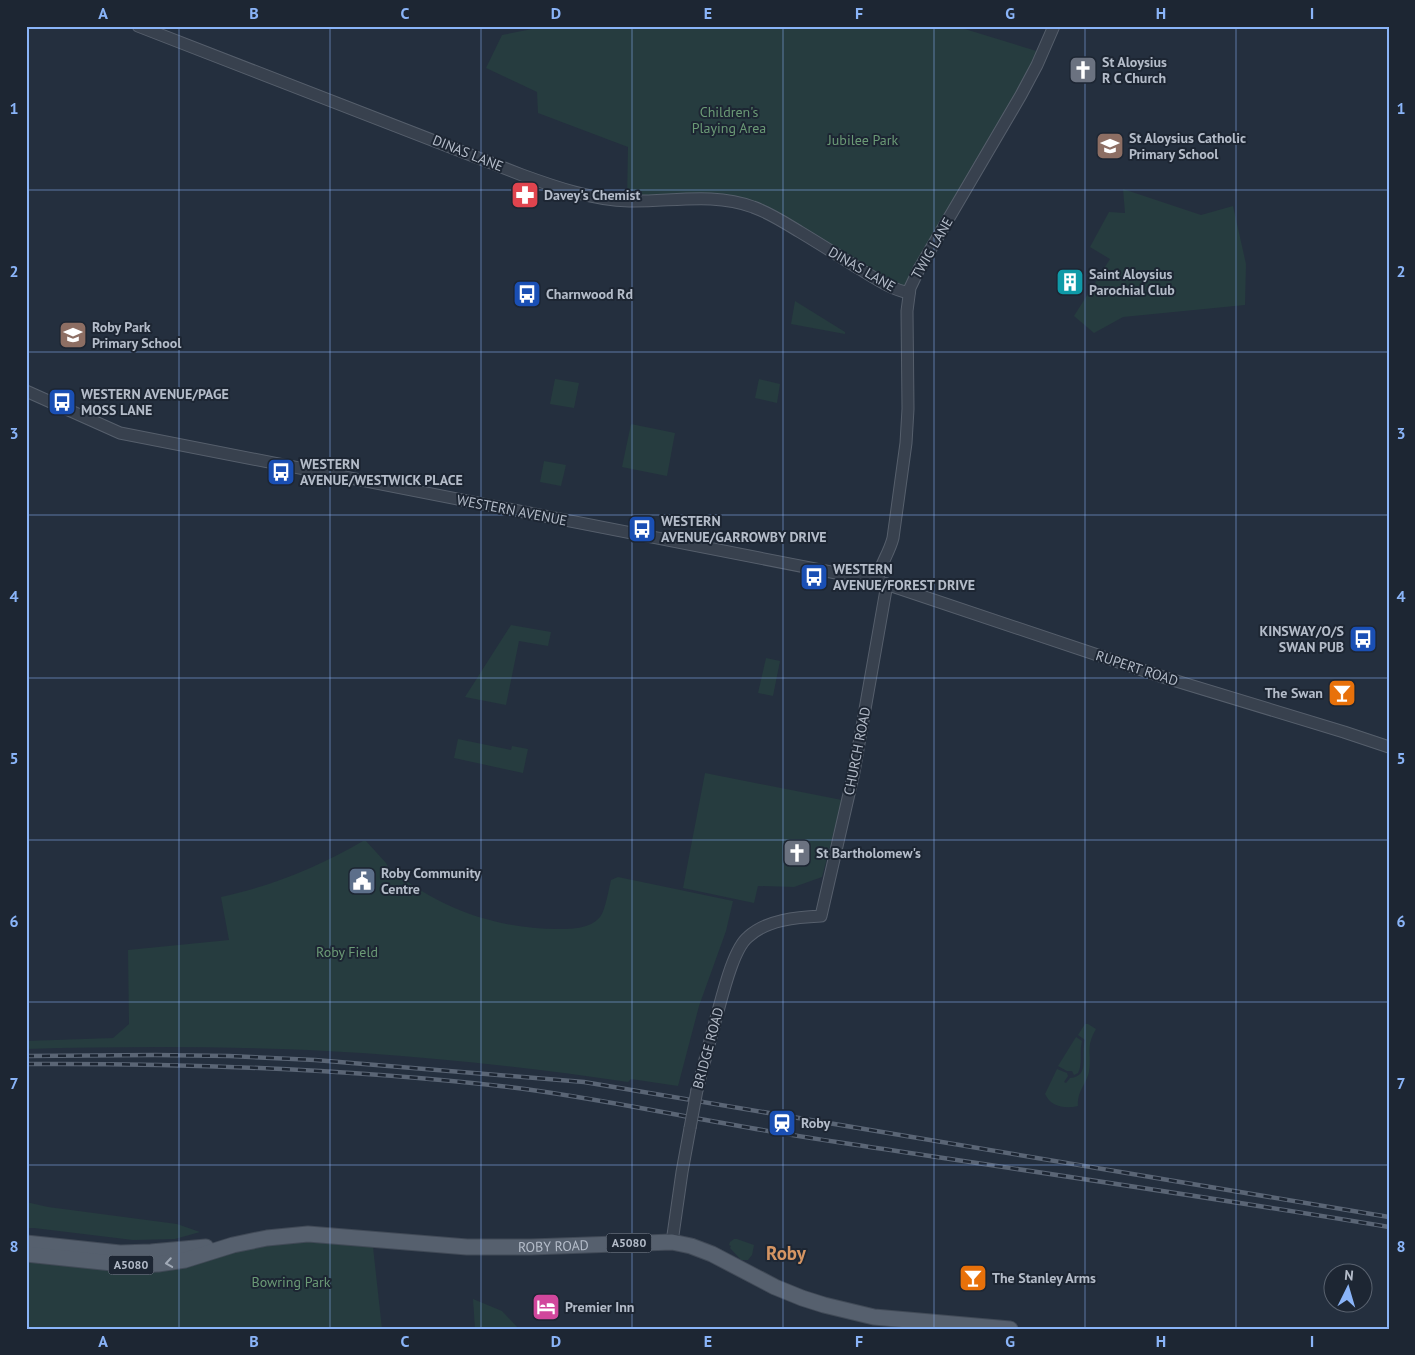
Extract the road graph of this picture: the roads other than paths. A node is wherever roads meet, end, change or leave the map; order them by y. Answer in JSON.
{"nodes":[{"id":1,"x":138,"y":26,"type":"edge"},
{"id":2,"x":1054,"y":26,"type":"edge"},
{"id":3,"x":909,"y":293,"type":"junction"},
{"id":4,"x":26,"y":391,"type":"edge"},
{"id":5,"x":882,"y":583,"type":"junction"},
{"id":6,"x":1389,"y":747,"type":"edge"},
{"id":7,"x":821,"y":916,"type":"joint"},
{"id":8,"x":672,"y":1242,"type":"junction"},
{"id":9,"x":26,"y":1243,"type":"edge"},
{"id":10,"x":233,"y":1245,"type":"junction"},
{"id":11,"x":26,"y":1254,"type":"edge"},
{"id":12,"x":1010,"y":1329,"type":"edge"}],
"edges":[{"from":1,"to":3,"type":"street","name":"DINAS LANE"},
{"from":2,"to":3,"type":"street","name":"TWIG LANE"},
{"from":3,"to":5,"type":"street","name":"TWIG LANE"},
{"from":4,"to":5,"type":"street","name":"WESTERN AVENUE"},
{"from":5,"to":6,"type":"street","name":"RUPERT ROAD"},
{"from":5,"to":7,"type":"street","name":"CHURCH ROAD"},
{"from":7,"to":8,"type":"street","name":"BRIDGE ROAD","bridge":true},
{"from":8,"to":10,"type":"main road","name":"ROBY ROAD","number":"A5080"},
{"from":8,"to":12,"type":"main road","name":"ROBY ROAD","number":"A5080"},
{"from":9,"to":10,"type":"main road","name":"ROBY ROAD","number":"A5080"},
{"from":10,"to":11,"type":"main road","name":"ROBY ROAD","number":"A5080","one_way":true}]}
